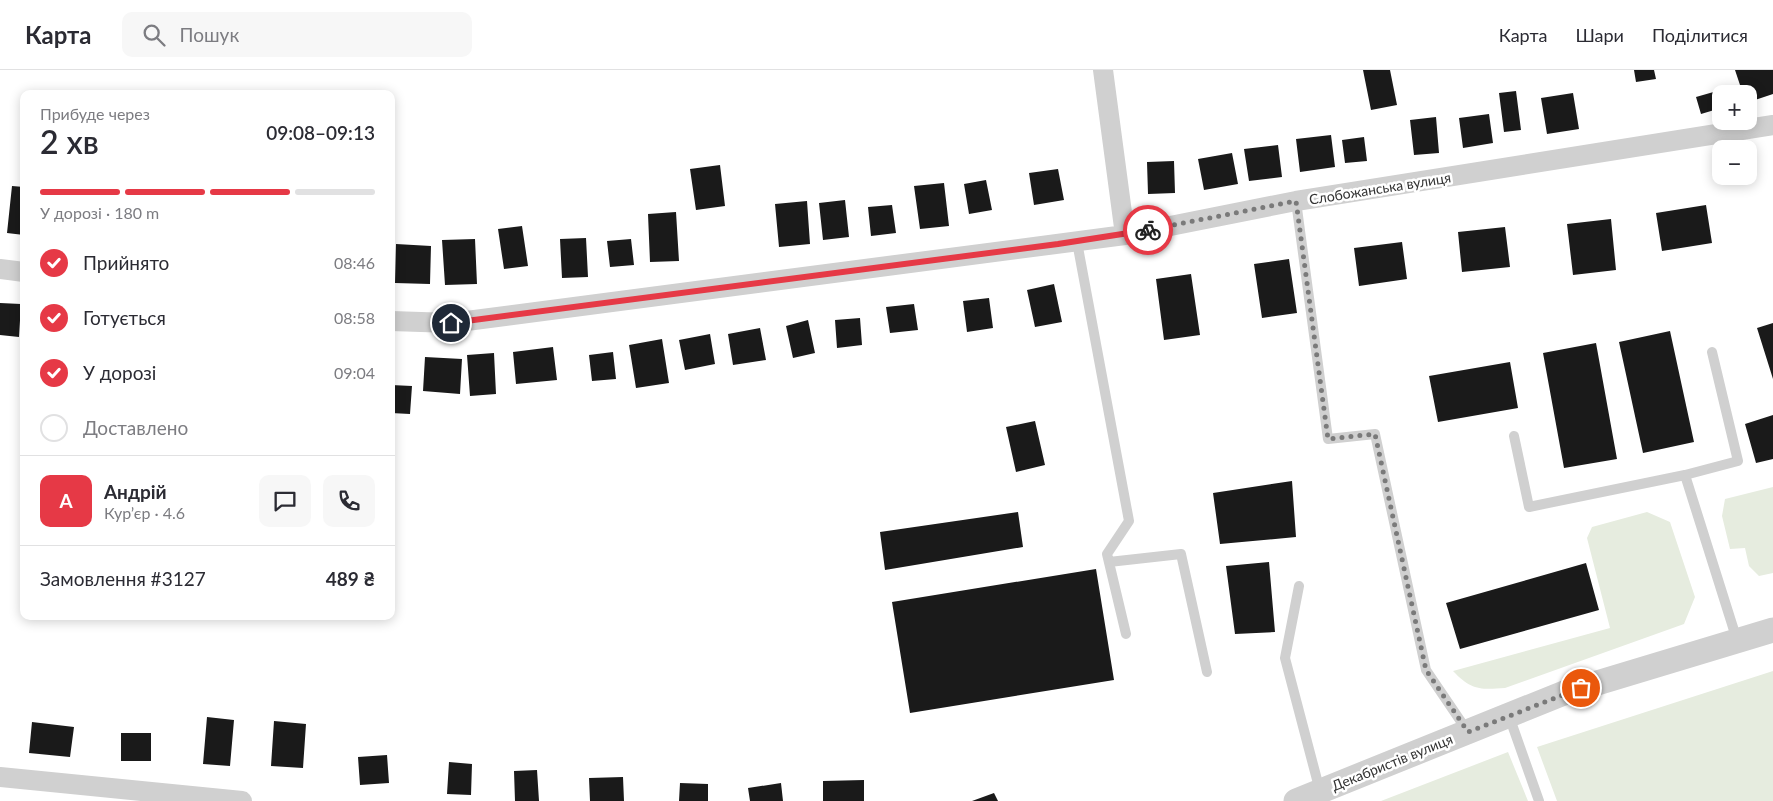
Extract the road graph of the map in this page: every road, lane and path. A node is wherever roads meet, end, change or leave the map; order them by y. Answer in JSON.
{"nodes":[{"id":1,"x":1103,"y":70,"type":"edge"},
{"id":2,"x":1773,"y":125,"type":"edge"},
{"id":3,"x":1296,"y":201,"type":"junction"},
{"id":4,"x":1125,"y":235,"type":"junction"},
{"id":5,"x":1077,"y":242,"type":"junction"},
{"id":6,"x":0,"y":269,"type":"edge"},
{"id":7,"x":20,"y":272,"type":"edge"},
{"id":8,"x":395,"y":321,"type":"edge"},
{"id":9,"x":1712,"y":352,"type":"dead end"},
{"id":10,"x":1514,"y":436,"type":"dead end"},
{"id":11,"x":1685,"y":475,"type":"junction"},
{"id":12,"x":1109,"y":562,"type":"junction"},
{"id":13,"x":1299,"y":586,"type":"dead end"},
{"id":14,"x":1773,"y":630,"type":"edge"},
{"id":15,"x":1126,"y":634,"type":"dead end"},
{"id":16,"x":1737,"y":640,"type":"junction"},
{"id":17,"x":1207,"y":672,"type":"dead end"},
{"id":18,"x":1509,"y":715,"type":"junction"},
{"id":19,"x":1468,"y":732,"type":"junction"},
{"id":20,"x":0,"y":777,"type":"edge"},
{"id":21,"x":1320,"y":791,"type":"junction"},
{"id":22,"x":242,"y":801,"type":"edge"},
{"id":23,"x":1296,"y":801,"type":"edge"},
{"id":24,"x":1539,"y":801,"type":"edge"}],
"edges":[{"from":1,"to":4,"type":"street"},
{"from":2,"to":3,"type":"street","name":"Слобожанська вулиця"},
{"from":3,"to":4,"type":"street","name":"Слобожанська вулиця"},
{"from":3,"to":19,"type":"lane"},
{"from":4,"to":5,"type":"street","name":"Слобожанська вулиця"},
{"from":5,"to":8,"type":"street","name":"Слобожанська вулиця"},
{"from":5,"to":12,"type":"lane"},
{"from":6,"to":7,"type":"street"},
{"from":9,"to":11,"type":"lane"},
{"from":10,"to":11,"type":"lane"},
{"from":11,"to":16,"type":"lane"},
{"from":12,"to":15,"type":"lane"},
{"from":12,"to":17,"type":"lane"},
{"from":13,"to":21,"type":"lane"},
{"from":14,"to":16,"type":"street","name":"Декабристів вулиця"},
{"from":16,"to":18,"type":"street","name":"Декабристів вулиця"},
{"from":18,"to":19,"type":"street","name":"Декабристів вулиця"},
{"from":18,"to":24,"type":"lane"},
{"from":19,"to":21,"type":"street","name":"Декабристів вулиця"},
{"from":20,"to":22,"type":"street"},
{"from":21,"to":23,"type":"street","name":"Декабристів вулиця"}]}
